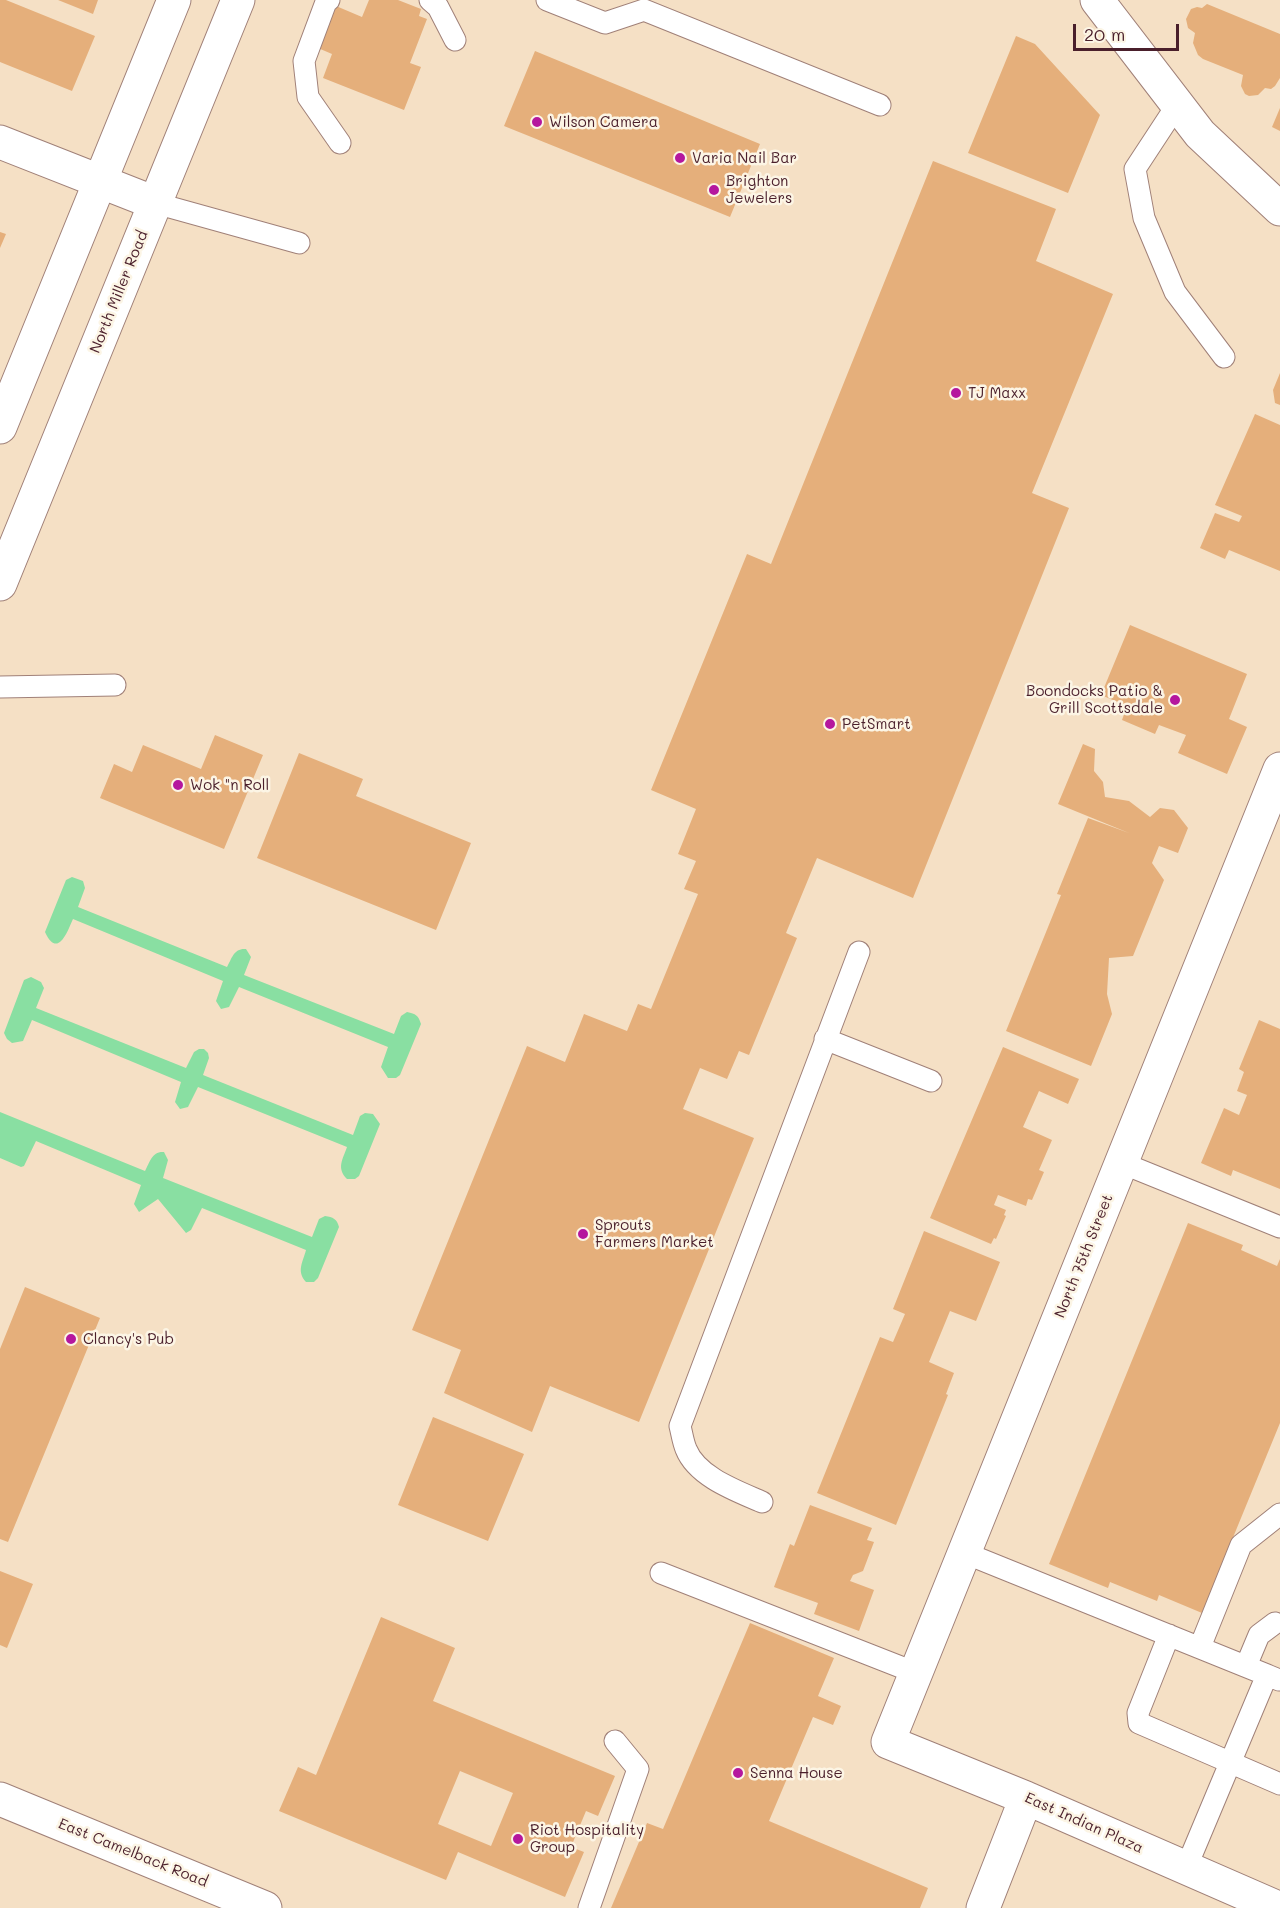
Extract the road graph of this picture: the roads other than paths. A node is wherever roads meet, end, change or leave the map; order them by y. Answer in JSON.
{"nodes":[{"id":1,"x":174,"y":0,"type":"edge"},
{"id":2,"x":238,"y":0,"type":"edge"},
{"id":3,"x":329,"y":0,"type":"edge"},
{"id":4,"x":430,"y":0,"type":"edge"},
{"id":5,"x":547,"y":0,"type":"edge"},
{"id":6,"x":1097,"y":0,"type":"edge"},
{"id":7,"x":455,"y":40,"type":"dead end"},
{"id":8,"x":880,"y":105,"type":"dead end"},
{"id":9,"x":1177,"y":105,"type":"junction"},
{"id":10,"x":0,"y":142,"type":"edge"},
{"id":11,"x":340,"y":143,"type":"dead end"},
{"id":12,"x":99,"y":182,"type":"junction"},
{"id":13,"x":155,"y":203,"type":"junction"},
{"id":14,"x":1280,"y":209,"type":"edge"},
{"id":15,"x":299,"y":243,"type":"dead end"},
{"id":16,"x":1224,"y":357,"type":"dead end"},
{"id":17,"x":0,"y":427,"type":"edge"},
{"id":18,"x":0,"y":584,"type":"edge"},
{"id":19,"x":115,"y":685,"type":"dead end"},
{"id":20,"x":0,"y":687,"type":"edge"},
{"id":21,"x":1280,"y":769,"type":"edge"},
{"id":22,"x":859,"y":952,"type":"dead end"},
{"id":23,"x":825,"y":1039,"type":"junction"},
{"id":24,"x":932,"y":1081,"type":"dead end"},
{"id":25,"x":1122,"y":1163,"type":"junction"},
{"id":26,"x":1280,"y":1227,"type":"edge"},
{"id":27,"x":762,"y":1502,"type":"dead end"},
{"id":28,"x":1280,"y":1514,"type":"edge"},
{"id":29,"x":965,"y":1552,"type":"junction"},
{"id":30,"x":661,"y":1573,"type":"dead end"},
{"id":31,"x":1275,"y":1623,"type":"dead end"},
{"id":32,"x":1169,"y":1635,"type":"junction"},
{"id":33,"x":1200,"y":1647,"type":"junction"},
{"id":34,"x":1246,"y":1666,"type":"junction"},
{"id":35,"x":916,"y":1673,"type":"junction"},
{"id":36,"x":1274,"y":1677,"type":"edge"},
{"id":37,"x":615,"y":1741,"type":"dead end"},
{"id":38,"x":888,"y":1742,"type":"joint"},
{"id":39,"x":1231,"y":1762,"type":"junction"},
{"id":40,"x":1280,"y":1784,"type":"edge"},
{"id":41,"x":1026,"y":1798,"type":"junction"},
{"id":42,"x":0,"y":1799,"type":"edge"},
{"id":43,"x":1186,"y":1868,"type":"junction"},
{"id":44,"x":265,"y":1908,"type":"edge"},
{"id":45,"x":589,"y":1908,"type":"edge"},
{"id":46,"x":983,"y":1908,"type":"edge"},
{"id":47,"x":1278,"y":1908,"type":"edge"}],
"edges":[{"from":1,"to":12,"type":"street"},
{"from":2,"to":13,"type":"street","name":"North Miller Road"},
{"from":3,"to":11,"type":"lane"},
{"from":4,"to":7,"type":"lane"},
{"from":5,"to":8,"type":"lane"},
{"from":6,"to":9,"type":"street"},
{"from":9,"to":14,"type":"street"},
{"from":9,"to":16,"type":"lane"},
{"from":10,"to":12,"type":"street"},
{"from":12,"to":13,"type":"street"},
{"from":12,"to":17,"type":"street"},
{"from":13,"to":15,"type":"lane"},
{"from":13,"to":18,"type":"street","name":"North Miller Road"},
{"from":19,"to":20,"type":"lane"},
{"from":21,"to":25,"type":"street","name":"North 75th Street"},
{"from":22,"to":23,"type":"lane"},
{"from":23,"to":24,"type":"lane"},
{"from":23,"to":27,"type":"lane"},
{"from":25,"to":26,"type":"lane"},
{"from":25,"to":29,"type":"street","name":"North 75th Street"},
{"from":28,"to":33,"type":"lane"},
{"from":29,"to":32,"type":"lane"},
{"from":29,"to":35,"type":"street","name":"North 75th Street"},
{"from":30,"to":35,"type":"lane"},
{"from":31,"to":34,"type":"lane"},
{"from":32,"to":33,"type":"lane"},
{"from":32,"to":39,"type":"lane"},
{"from":33,"to":34,"type":"lane"},
{"from":34,"to":36,"type":"lane"},
{"from":35,"to":38,"type":"street","name":"North 75th Street"},
{"from":36,"to":39,"type":"lane"},
{"from":37,"to":45,"type":"lane"},
{"from":38,"to":41,"type":"street","name":"East Indian Plaza"},
{"from":39,"to":40,"type":"lane"},
{"from":39,"to":43,"type":"lane"},
{"from":41,"to":43,"type":"street","name":"East Indian Plaza"},
{"from":41,"to":46,"type":"street"},
{"from":42,"to":44,"type":"street","name":"East Camelback Road"},
{"from":43,"to":47,"type":"street","name":"East Indian Plaza"}]}
